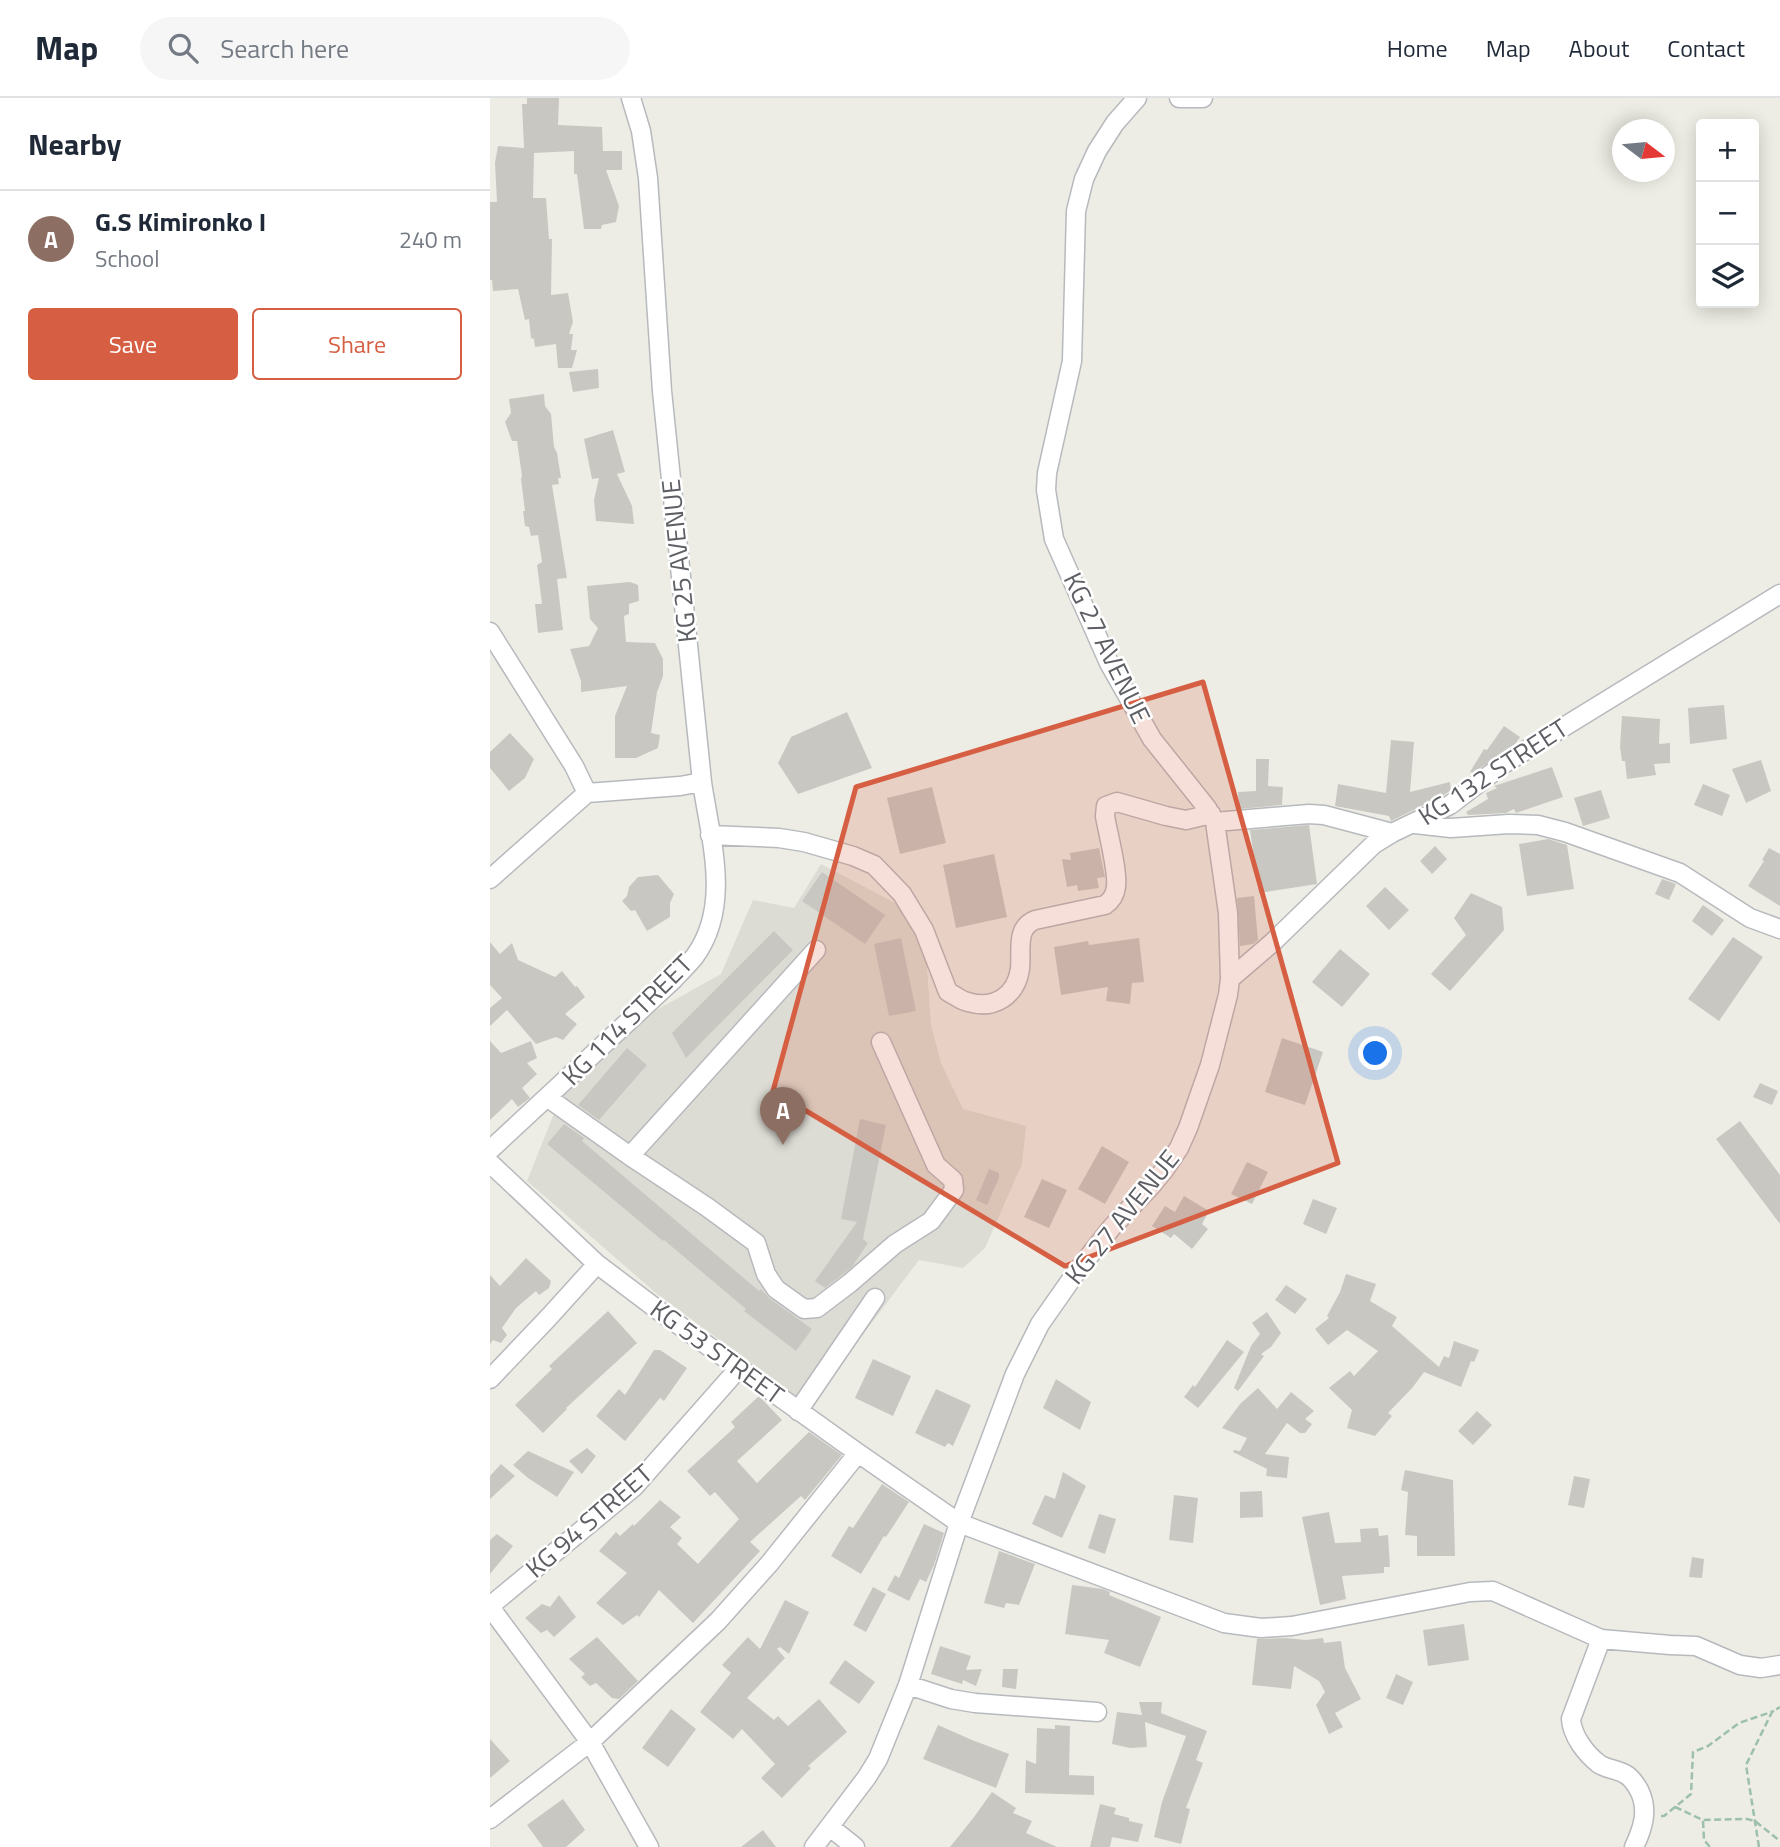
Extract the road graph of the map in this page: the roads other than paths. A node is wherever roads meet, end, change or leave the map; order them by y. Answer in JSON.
{"nodes":[{"id":1,"x":631,"y":98,"type":"edge"},
{"id":2,"x":1137,"y":98,"type":"edge"},
{"id":3,"x":1179,"y":98,"type":"edge"},
{"id":4,"x":1203,"y":98,"type":"edge"},
{"id":5,"x":1780,"y":594,"type":"edge"},
{"id":6,"x":490,"y":632,"type":"edge"},
{"id":7,"x":702,"y":782,"type":"junction"},
{"id":8,"x":587,"y":793,"type":"junction"},
{"id":9,"x":1213,"y":818,"type":"junction"},
{"id":10,"x":1413,"y":824,"type":"junction"},
{"id":11,"x":1392,"y":833,"type":"junction"},
{"id":12,"x":710,"y":835,"type":"junction"},
{"id":13,"x":490,"y":879,"type":"edge"},
{"id":14,"x":1780,"y":929,"type":"edge"},
{"id":15,"x":816,"y":950,"type":"dead end"},
{"id":16,"x":1230,"y":979,"type":"junction"},
{"id":17,"x":881,"y":1042,"type":"dead end"},
{"id":18,"x":548,"y":1097,"type":"junction"},
{"id":19,"x":490,"y":1150,"type":"edge"},
{"id":20,"x":630,"y":1156,"type":"junction"},
{"id":21,"x":490,"y":1163,"type":"edge"},
{"id":22,"x":597,"y":1264,"type":"junction"},
{"id":23,"x":875,"y":1298,"type":"dead end"},
{"id":24,"x":739,"y":1368,"type":"junction"},
{"id":25,"x":490,"y":1378,"type":"edge"},
{"id":26,"x":798,"y":1411,"type":"junction"},
{"id":27,"x":858,"y":1453,"type":"junction"},
{"id":28,"x":959,"y":1523,"type":"junction"},
{"id":29,"x":490,"y":1607,"type":"edge"},
{"id":30,"x":1601,"y":1639,"type":"junction"},
{"id":31,"x":1780,"y":1665,"type":"edge"},
{"id":32,"x":908,"y":1685,"type":"junction"},
{"id":33,"x":1097,"y":1712,"type":"dead end"},
{"id":34,"x":590,"y":1742,"type":"junction"},
{"id":35,"x":490,"y":1819,"type":"edge"},
{"id":36,"x":830,"y":1827,"type":"junction"},
{"id":37,"x":649,"y":1847,"type":"edge"},
{"id":38,"x":814,"y":1847,"type":"edge"},
{"id":39,"x":855,"y":1847,"type":"edge"},
{"id":40,"x":1634,"y":1847,"type":"edge"}],
"edges":[{"from":1,"to":7,"type":"street","name":"KG 25 AVENUE"},
{"from":2,"to":9,"type":"street","name":"KG 27 AVENUE"},
{"from":3,"to":4,"type":"street"},
{"from":5,"to":10,"type":"street","name":"KG 132 STREET"},
{"from":6,"to":8,"type":"street"},
{"from":7,"to":8,"type":"street"},
{"from":7,"to":12,"type":"street","name":"KG 114 STREET"},
{"from":8,"to":13,"type":"street"},
{"from":9,"to":11,"type":"street"},
{"from":9,"to":12,"type":"street"},
{"from":9,"to":16,"type":"street","name":"KG 27 AVENUE"},
{"from":10,"to":11,"type":"street","name":"KG 132 STREET"},
{"from":10,"to":14,"type":"street"},
{"from":11,"to":16,"type":"street","name":"KG 132 STREET"},
{"from":12,"to":18,"type":"street","name":"KG 114 STREET"},
{"from":15,"to":20,"type":"street"},
{"from":16,"to":28,"type":"street","name":"KG 27 AVENUE"},
{"from":17,"to":20,"type":"street"},
{"from":18,"to":19,"type":"street","name":"KG 114 STREET"},
{"from":18,"to":20,"type":"street"},
{"from":21,"to":22,"type":"street","name":"KG 53 STREET"},
{"from":22,"to":24,"type":"street","name":"KG 53 STREET"},
{"from":22,"to":25,"type":"street"},
{"from":23,"to":26,"type":"street"},
{"from":24,"to":26,"type":"street","name":"KG 53 STREET"},
{"from":24,"to":29,"type":"street","name":"KG 94 STREET"},
{"from":26,"to":27,"type":"street","name":"KG 53 STREET"},
{"from":27,"to":28,"type":"street","name":"KG 53 STREET"},
{"from":27,"to":34,"type":"street"},
{"from":28,"to":30,"type":"street","name":"KG 53 STREET"},
{"from":28,"to":32,"type":"street","name":"KG 27 AVENUE"},
{"from":29,"to":34,"type":"street"},
{"from":30,"to":31,"type":"street","name":"KG 53 STREET"},
{"from":30,"to":40,"type":"street"},
{"from":32,"to":33,"type":"street"},
{"from":32,"to":36,"type":"street","name":"KG 27 AVENUE"},
{"from":34,"to":35,"type":"street"},
{"from":34,"to":37,"type":"street"},
{"from":36,"to":38,"type":"street","name":"KG 27 AVENUE"},
{"from":36,"to":39,"type":"street"}]}
